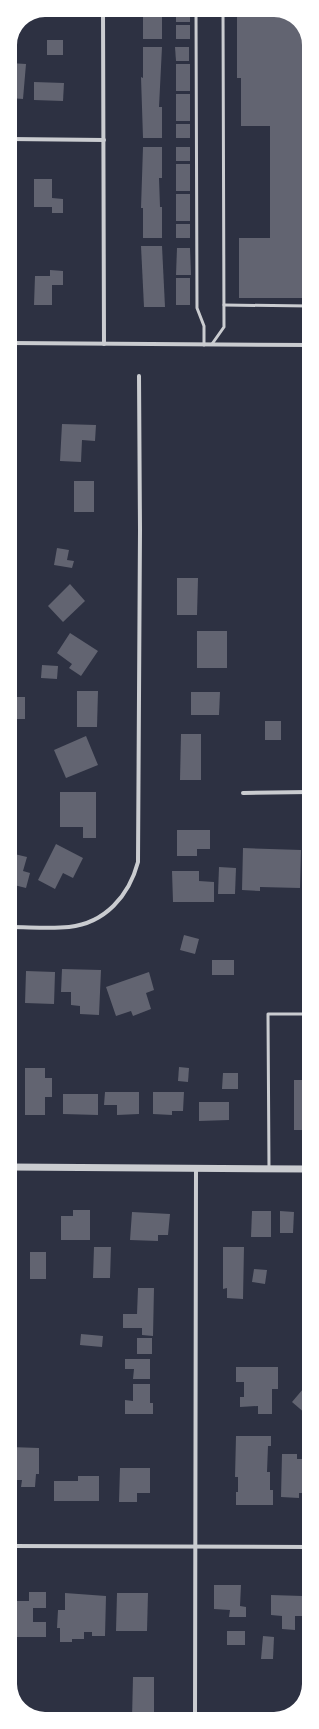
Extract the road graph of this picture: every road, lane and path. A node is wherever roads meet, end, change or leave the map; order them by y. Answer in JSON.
{"nodes":[{"id":1,"x":104,"y":17,"type":"edge"},
{"id":2,"x":196,"y":17,"type":"edge"},
{"id":3,"x":223,"y":17,"type":"edge"},
{"id":4,"x":17,"y":139,"type":"edge"},
{"id":5,"x":104,"y":140,"type":"junction"},
{"id":6,"x":224,"y":305,"type":"junction"},
{"id":7,"x":302,"y":306,"type":"edge"},
{"id":8,"x":17,"y":344,"type":"edge"},
{"id":9,"x":104,"y":344,"type":"junction"},
{"id":10,"x":204,"y":344,"type":"junction"},
{"id":11,"x":212,"y":344,"type":"junction"},
{"id":12,"x":302,"y":345,"type":"edge"},
{"id":13,"x":139,"y":376,"type":"dead end"},
{"id":14,"x":302,"y":792,"type":"edge"},
{"id":15,"x":242,"y":793,"type":"dead end"},
{"id":16,"x":17,"y":927,"type":"edge"},
{"id":17,"x":302,"y":1014,"type":"edge"},
{"id":18,"x":17,"y":1168,"type":"edge"},
{"id":19,"x":302,"y":1168,"type":"edge"},
{"id":20,"x":196,"y":1169,"type":"junction"},
{"id":21,"x":269,"y":1169,"type":"junction"},
{"id":22,"x":17,"y":1546,"type":"edge"},
{"id":23,"x":196,"y":1547,"type":"junction"},
{"id":24,"x":302,"y":1547,"type":"edge"},
{"id":25,"x":195,"y":1712,"type":"edge"}],
"edges":[{"from":1,"to":5,"type":"street"},
{"from":2,"to":10,"type":"lane"},
{"from":3,"to":6,"type":"lane"},
{"from":4,"to":5,"type":"street"},
{"from":5,"to":9,"type":"street"},
{"from":6,"to":7,"type":"lane"},
{"from":6,"to":11,"type":"lane"},
{"from":8,"to":9,"type":"street"},
{"from":9,"to":10,"type":"street"},
{"from":10,"to":11,"type":"street"},
{"from":11,"to":12,"type":"street"},
{"from":13,"to":16,"type":"street"},
{"from":14,"to":15,"type":"street"},
{"from":17,"to":21,"type":"lane"},
{"from":18,"to":20,"type":"street"},
{"from":19,"to":21,"type":"street"},
{"from":20,"to":21,"type":"street"},
{"from":20,"to":23,"type":"street"},
{"from":22,"to":23,"type":"street"},
{"from":23,"to":24,"type":"street"},
{"from":23,"to":25,"type":"street"}]}
